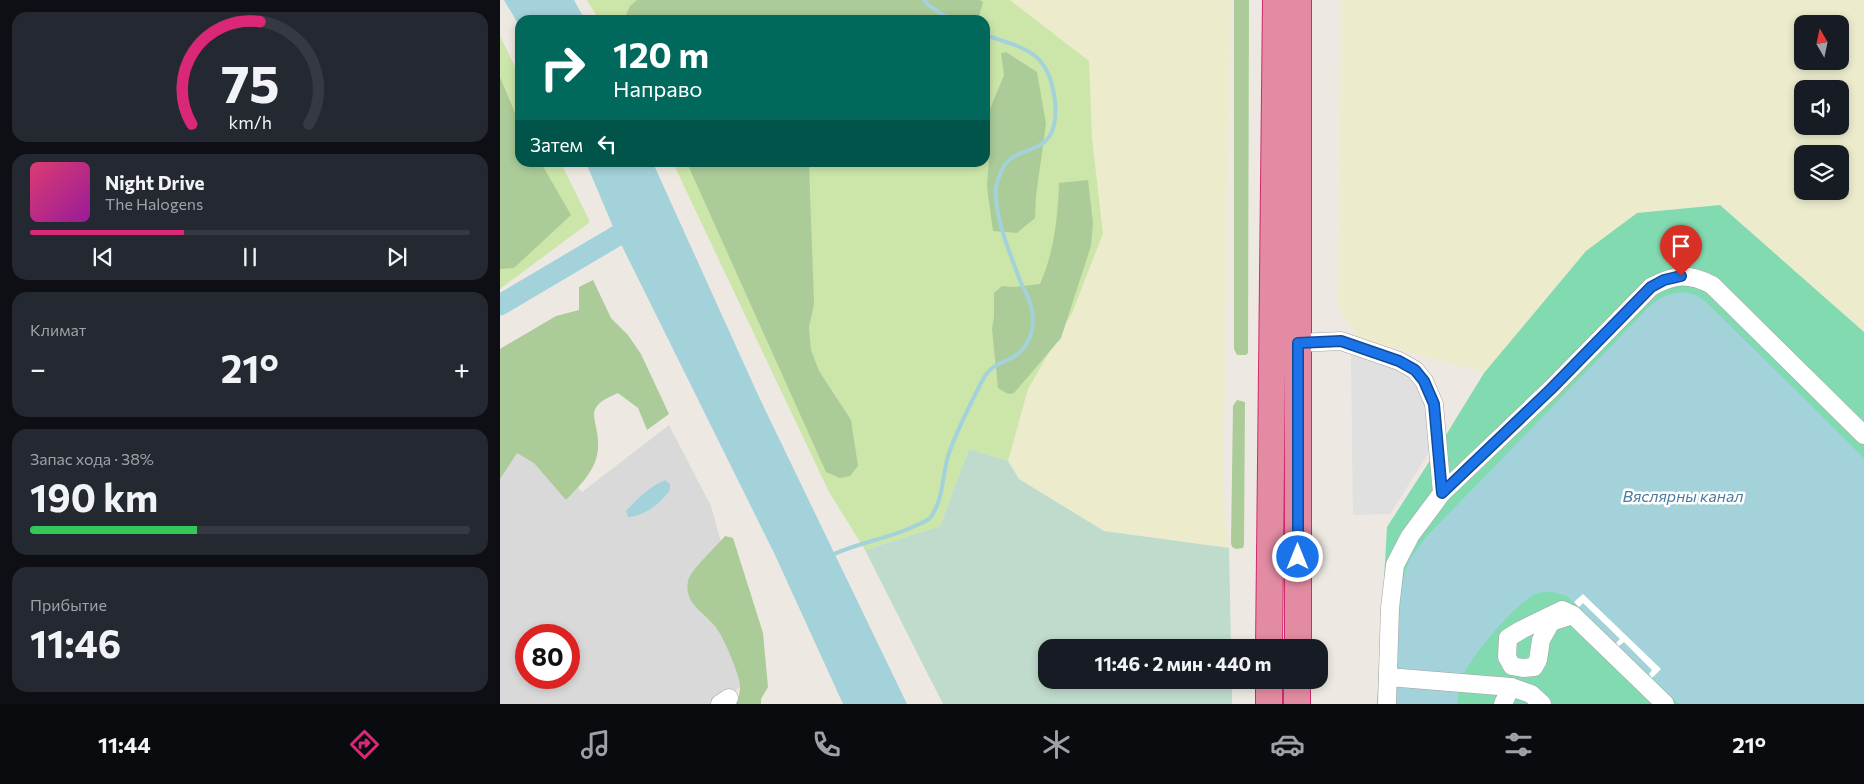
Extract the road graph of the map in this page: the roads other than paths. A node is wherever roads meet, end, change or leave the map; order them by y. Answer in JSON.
{"nodes":[{"id":1,"x":1276,"y":0,"type":"edge"},
{"id":2,"x":1298,"y":0,"type":"edge"},
{"id":3,"x":1298,"y":343,"type":"junction"},
{"id":4,"x":1864,"y":435,"type":"edge"},
{"id":5,"x":1442,"y":493,"type":"junction"},
{"id":6,"x":1573,"y":615,"type":"dead end"},
{"id":7,"x":1270,"y":639,"type":"edge"},
{"id":8,"x":1298,"y":639,"type":"edge"},
{"id":9,"x":1389,"y":677,"type":"junction"},
{"id":10,"x":1511,"y":687,"type":"junction"},
{"id":11,"x":1269,"y":689,"type":"edge"},
{"id":12,"x":1298,"y":689,"type":"edge"},
{"id":13,"x":1269,"y":704,"type":"edge"},
{"id":14,"x":1297,"y":704,"type":"edge"},
{"id":15,"x":1387,"y":704,"type":"edge"},
{"id":16,"x":1503,"y":704,"type":"edge"},
{"id":17,"x":1542,"y":704,"type":"edge"},
{"id":18,"x":1664,"y":704,"type":"edge"}],
"edges":[{"from":1,"to":7,"type":"highway"},
{"from":2,"to":3,"type":"highway"},
{"from":3,"to":5,"type":"lane"},
{"from":3,"to":8,"type":"highway"},
{"from":4,"to":5,"type":"lane"},
{"from":5,"to":9,"type":"lane"},
{"from":6,"to":18,"type":"lane"},
{"from":9,"to":10,"type":"lane"},
{"from":9,"to":15,"type":"lane"},
{"from":10,"to":16,"type":"lane"},
{"from":10,"to":17,"type":"lane"},
{"from":11,"to":13,"type":"highway"},
{"from":12,"to":14,"type":"highway"}]}
